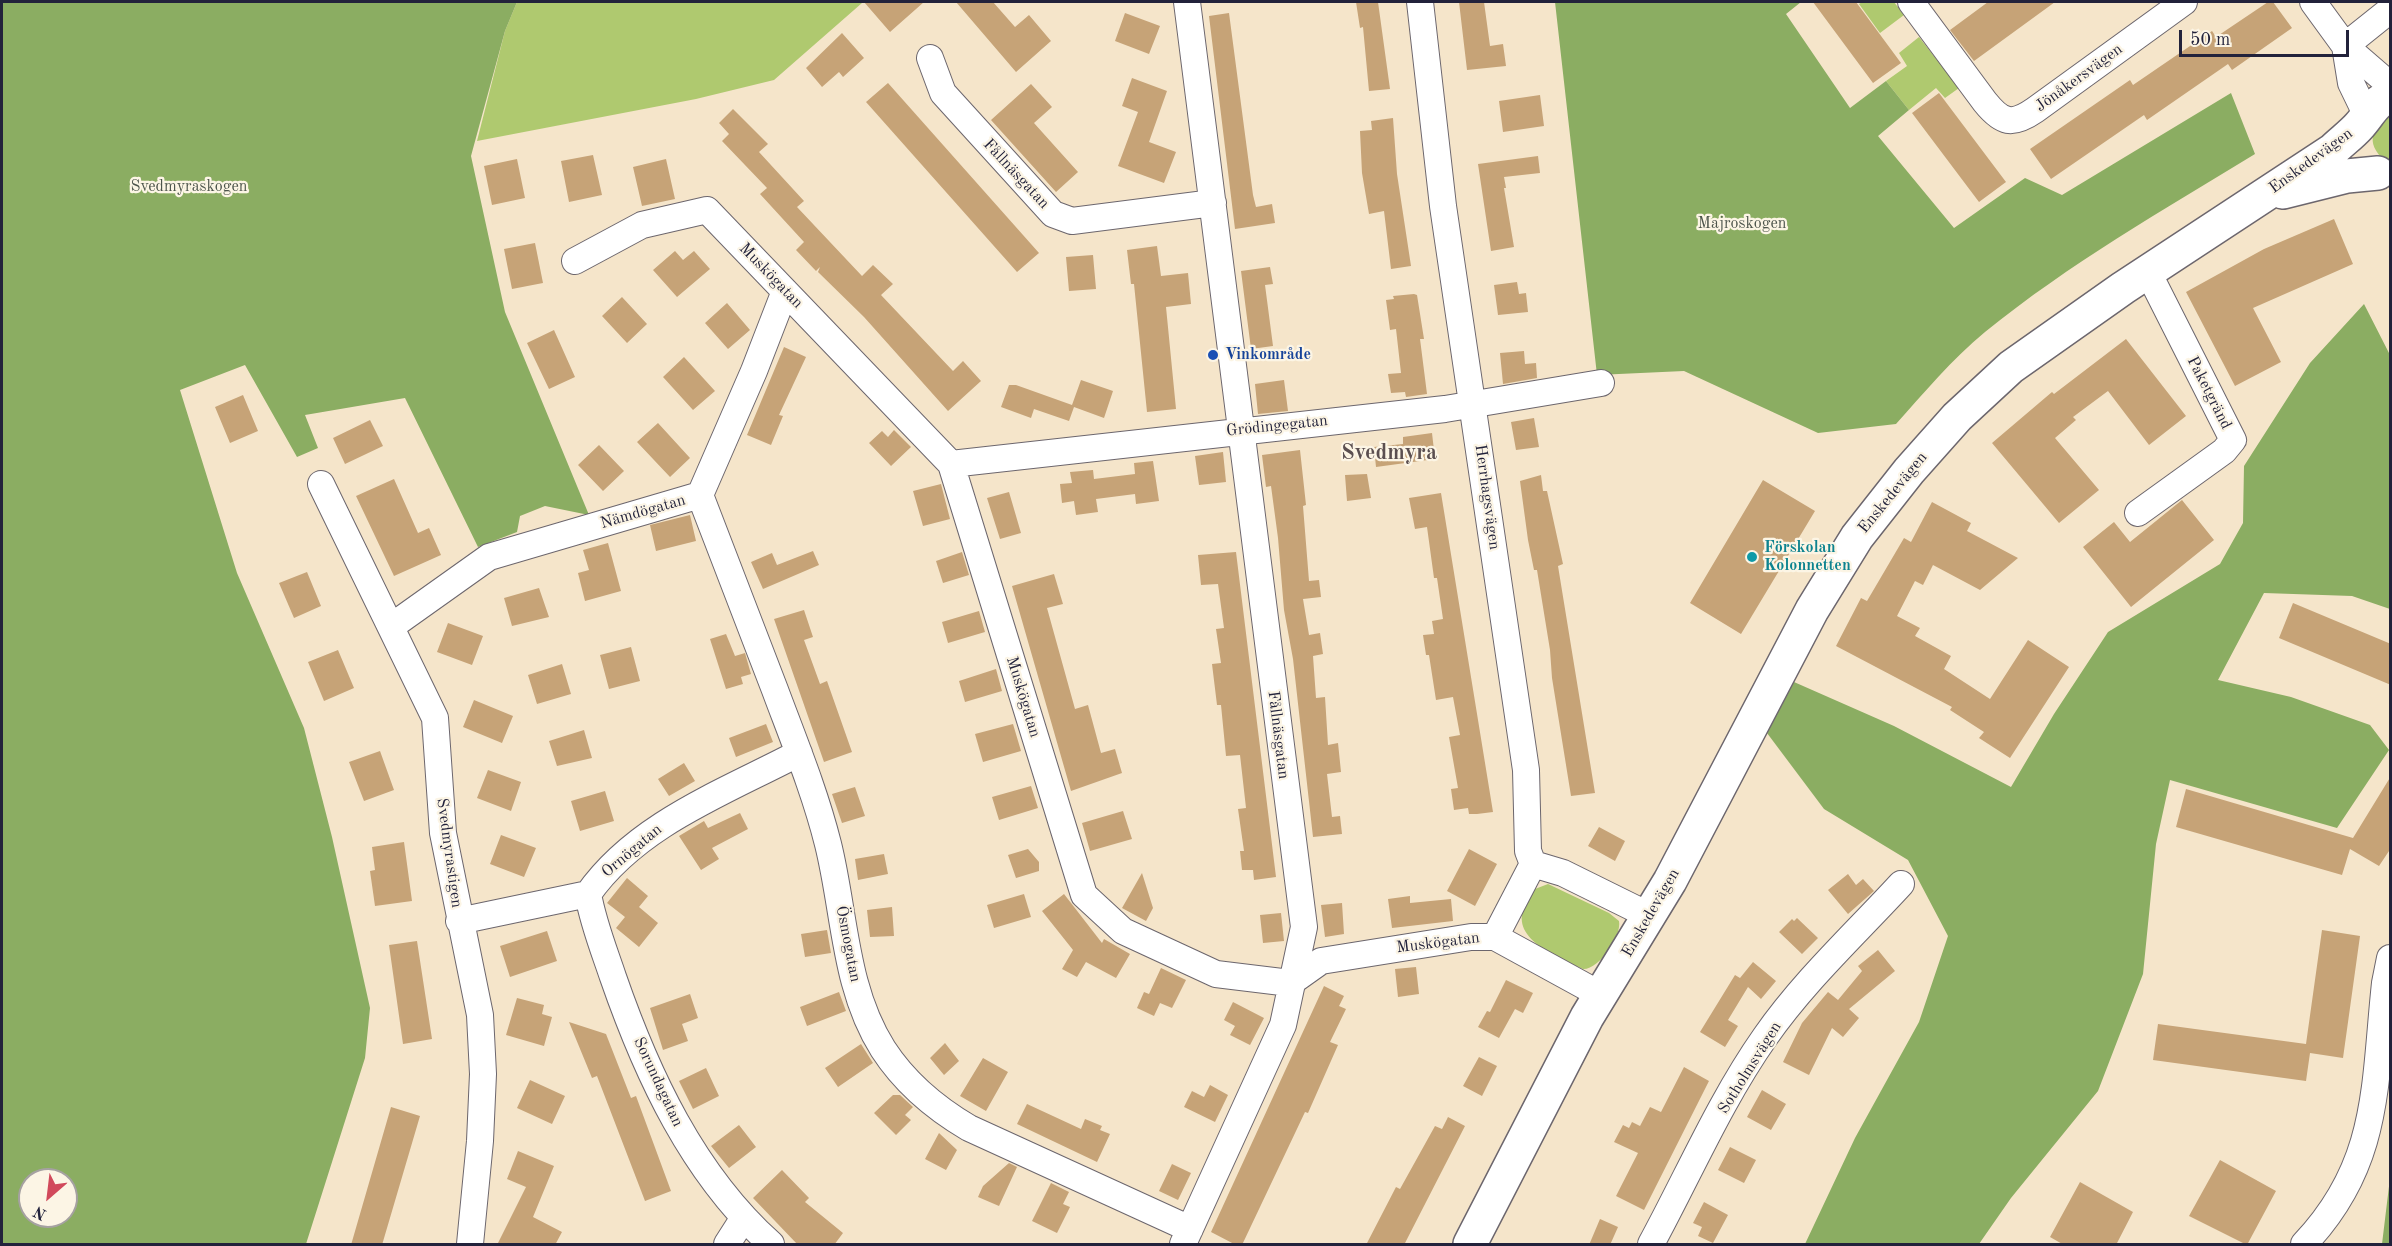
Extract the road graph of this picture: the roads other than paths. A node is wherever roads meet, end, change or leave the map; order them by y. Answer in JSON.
{"nodes":[{"id":1,"x":1188,"y":2,"type":"edge"},
{"id":2,"x":1420,"y":2,"type":"edge"},
{"id":3,"x":1911,"y":2,"type":"edge"},
{"id":4,"x":2184,"y":2,"type":"edge"},
{"id":5,"x":2313,"y":2,"type":"edge"},
{"id":6,"x":2391,"y":10,"type":"edge"},
{"id":7,"x":2345,"y":46,"type":"junction"},
{"id":8,"x":930,"y":58,"type":"dead end"},
{"id":9,"x":2391,"y":85,"type":"edge"},
{"id":10,"x":2373,"y":112,"type":"edge"},
{"id":11,"x":2384,"y":178,"type":"edge"},
{"id":12,"x":2260,"y":197,"type":"junction"},
{"id":13,"x":1213,"y":203,"type":"junction"},
{"id":14,"x":576,"y":261,"type":"dead end"},
{"id":15,"x":2148,"y":272,"type":"junction"},
{"id":16,"x":785,"y":291,"type":"junction"},
{"id":17,"x":1601,"y":383,"type":"dead end"},
{"id":18,"x":1473,"y":402,"type":"junction"},
{"id":19,"x":1242,"y":430,"type":"junction"},
{"id":20,"x":951,"y":464,"type":"junction"},
{"id":21,"x":321,"y":484,"type":"dead end"},
{"id":22,"x":700,"y":495,"type":"junction"},
{"id":23,"x":2138,"y":513,"type":"dead end"},
{"id":24,"x":392,"y":626,"type":"junction"},
{"id":25,"x":799,"y":753,"type":"junction"},
{"id":26,"x":1533,"y":864,"type":"junction"},
{"id":27,"x":1901,"y":884,"type":"dead end"},
{"id":28,"x":588,"y":894,"type":"junction"},
{"id":29,"x":1650,"y":916,"type":"junction"},
{"id":30,"x":459,"y":921,"type":"junction"},
{"id":31,"x":1495,"y":937,"type":"junction"},
{"id":32,"x":2391,"y":958,"type":"edge"},
{"id":33,"x":1290,"y":983,"type":"junction"},
{"id":34,"x":1601,"y":995,"type":"junction"},
{"id":35,"x":743,"y":1219,"type":"junction"},
{"id":36,"x":1187,"y":1237,"type":"edge"},
{"id":37,"x":470,"y":1245,"type":"edge"},
{"id":38,"x":727,"y":1245,"type":"edge"},
{"id":39,"x":771,"y":1245,"type":"edge"},
{"id":40,"x":1470,"y":1245,"type":"edge"},
{"id":41,"x":1651,"y":1245,"type":"edge"},
{"id":42,"x":2304,"y":1245,"type":"edge"}],
"edges":[{"from":1,"to":13,"type":"street","name":"Fållnäsgatan"},
{"from":2,"to":18,"type":"street","name":"Herrhagsvägen"},
{"from":3,"to":4,"type":"street","name":"Jönåkersvägen"},
{"from":5,"to":7,"type":"street"},
{"from":6,"to":7,"type":"street"},
{"from":7,"to":9,"type":"street"},
{"from":7,"to":10,"type":"street"},
{"from":8,"to":13,"type":"street","name":"Fållnäsgatan"},
{"from":10,"to":11,"type":"street","name":"Enskedevägen"},
{"from":10,"to":12,"type":"street","name":"Enskedevägen"},
{"from":11,"to":12,"type":"street","name":"Enskedevägen"},
{"from":12,"to":15,"type":"street","name":"Enskedevägen"},
{"from":13,"to":19,"type":"street","name":"Fållnäsgatan"},
{"from":14,"to":16,"type":"street","name":"Muskögatan"},
{"from":15,"to":23,"type":"street","name":"Paketgränd"},
{"from":15,"to":29,"type":"street","name":"Enskedevägen"},
{"from":16,"to":20,"type":"street","name":"Muskögatan"},
{"from":16,"to":22,"type":"street","name":"Nämdögatan"},
{"from":17,"to":18,"type":"street","name":"Grödingegatan"},
{"from":18,"to":19,"type":"street","name":"Grödingegatan"},
{"from":18,"to":26,"type":"street","name":"Herrhagsvägen"},
{"from":19,"to":20,"type":"street","name":"Grödingegatan"},
{"from":19,"to":33,"type":"street","name":"Fållnäsgatan"},
{"from":20,"to":33,"type":"street","name":"Muskögatan"},
{"from":21,"to":24,"type":"street","name":"Svedmyrastigen"},
{"from":22,"to":24,"type":"street","name":"Nämdögatan"},
{"from":22,"to":25,"type":"street","name":"Ösmogatan"},
{"from":24,"to":30,"type":"street","name":"Svedmyrastigen"},
{"from":25,"to":28,"type":"street","name":"Ornögatan"},
{"from":25,"to":36,"type":"street","name":"Ösmogatan"},
{"from":26,"to":29,"type":"street"},
{"from":26,"to":31,"type":"street"},
{"from":27,"to":41,"type":"street","name":"Sotholmsvägen"},
{"from":28,"to":30,"type":"street","name":"Ornögatan"},
{"from":28,"to":35,"type":"street","name":"Sorundagatan"},
{"from":29,"to":34,"type":"street","name":"Enskedevägen"},
{"from":30,"to":37,"type":"street","name":"Svedmyrastigen"},
{"from":31,"to":33,"type":"street","name":"Muskögatan"},
{"from":31,"to":34,"type":"street","name":"Muskögatan"},
{"from":32,"to":42,"type":"street"},
{"from":33,"to":36,"type":"street","name":"Fållnäsgatan"},
{"from":34,"to":40,"type":"street","name":"Enskedevägen"},
{"from":35,"to":38,"type":"street"},
{"from":35,"to":39,"type":"street","name":"Sorundagatan"}]}
